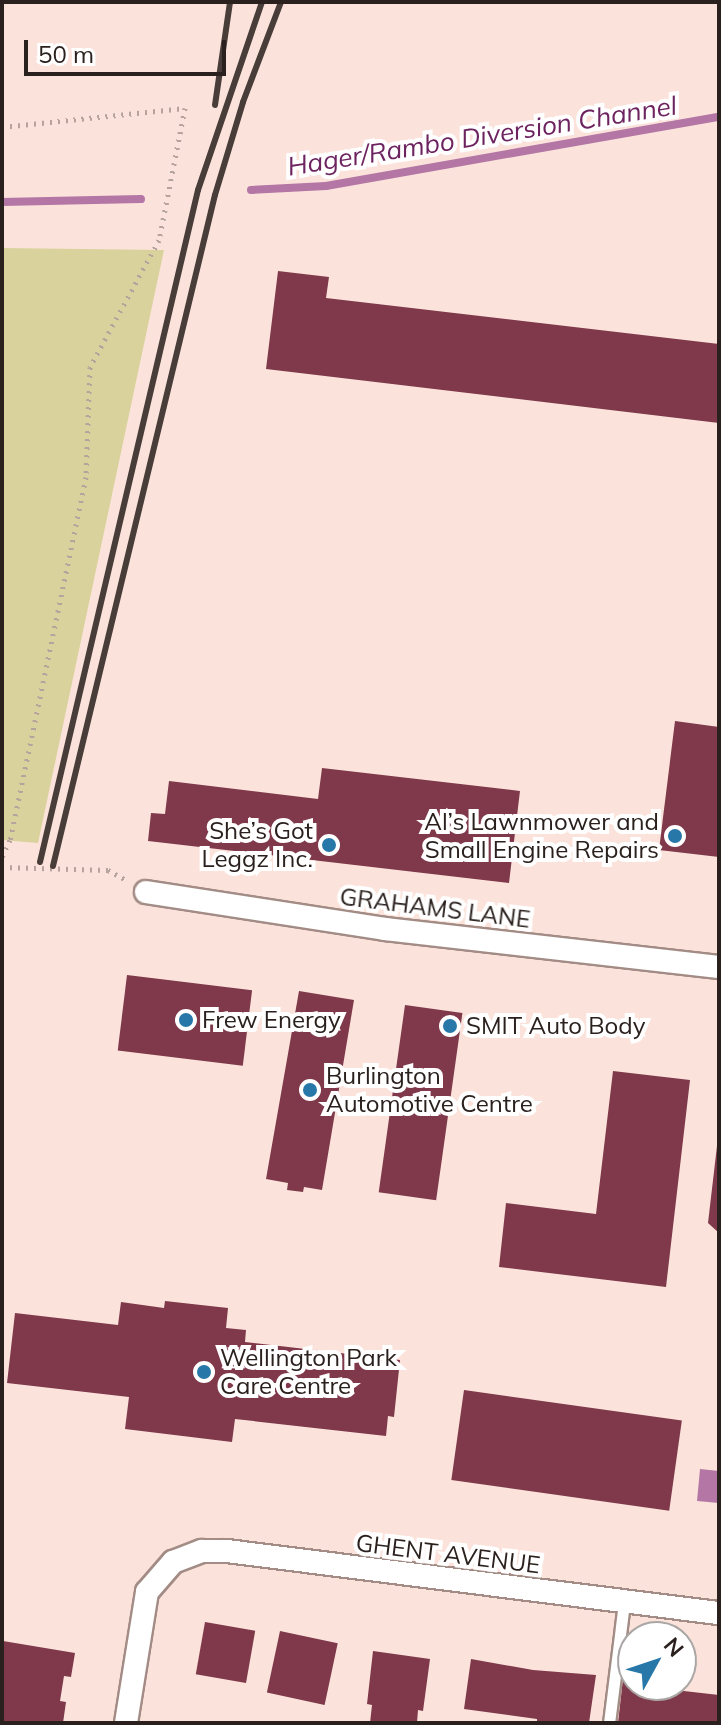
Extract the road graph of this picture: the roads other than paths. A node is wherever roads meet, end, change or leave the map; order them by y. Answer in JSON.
{"nodes":[{"id":1,"x":146,"y":892,"type":"road end"},
{"id":2,"x":719,"y":967,"type":"edge"},
{"id":3,"x":624,"y":1603,"type":"junction"},
{"id":4,"x":719,"y":1613,"type":"edge"},
{"id":5,"x":126,"y":1723,"type":"edge"},
{"id":6,"x":609,"y":1723,"type":"edge"}],
"edges":[{"from":1,"to":2,"type":"street","name":"GRAHAMS LANE"},
{"from":3,"to":4,"type":"street","name":"GHENT AVENUE"},
{"from":3,"to":5,"type":"street","name":"GHENT AVENUE"},
{"from":3,"to":6,"type":"lane"}]}
